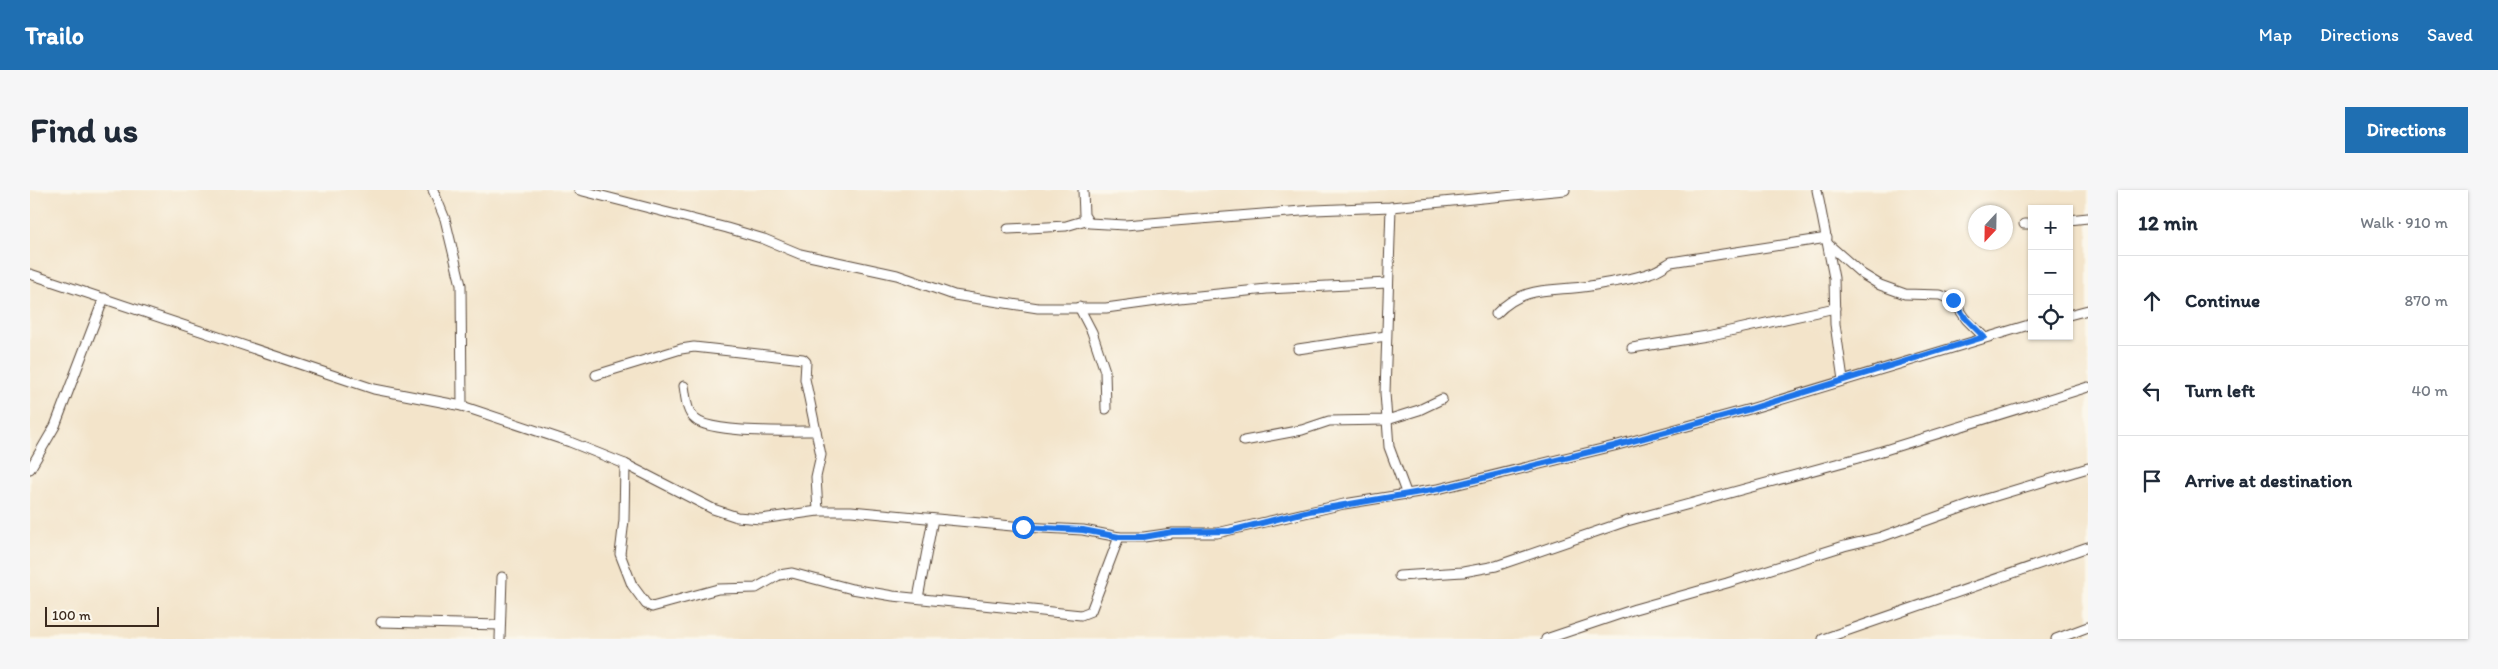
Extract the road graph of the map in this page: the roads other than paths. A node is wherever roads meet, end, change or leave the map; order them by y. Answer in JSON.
{"nodes":[{"id":1,"x":433,"y":190,"type":"edge"},
{"id":2,"x":579,"y":190,"type":"edge"},
{"id":3,"x":1083,"y":190,"type":"edge"},
{"id":4,"x":1565,"y":190,"type":"edge"},
{"id":5,"x":1817,"y":190,"type":"edge"},
{"id":6,"x":1493,"y":193,"type":"edge"},
{"id":7,"x":1390,"y":207,"type":"junction"},
{"id":8,"x":2088,"y":218,"type":"edge"},
{"id":9,"x":1086,"y":220,"type":"junction"},
{"id":10,"x":2073,"y":220,"type":"edge"},
{"id":11,"x":1008,"y":229,"type":"dead end"},
{"id":12,"x":1827,"y":241,"type":"junction"},
{"id":13,"x":30,"y":274,"type":"edge"},
{"id":14,"x":1388,"y":282,"type":"junction"},
{"id":15,"x":104,"y":298,"type":"junction"},
{"id":16,"x":1079,"y":307,"type":"junction"},
{"id":17,"x":1835,"y":308,"type":"junction"},
{"id":18,"x":2088,"y":310,"type":"edge"},
{"id":19,"x":2073,"y":313,"type":"edge"},
{"id":20,"x":1496,"y":314,"type":"dead end"},
{"id":21,"x":2028,"y":325,"type":"edge"},
{"id":22,"x":1386,"y":336,"type":"junction"},
{"id":23,"x":1984,"y":337,"type":"junction"},
{"id":24,"x":1632,"y":348,"type":"dead end"},
{"id":25,"x":1298,"y":349,"type":"dead end"},
{"id":26,"x":596,"y":375,"type":"dead end"},
{"id":27,"x":1843,"y":380,"type":"junction"},
{"id":28,"x":684,"y":386,"type":"dead end"},
{"id":29,"x":2088,"y":387,"type":"edge"},
{"id":30,"x":1442,"y":399,"type":"dead end"},
{"id":31,"x":462,"y":406,"type":"junction"},
{"id":32,"x":1106,"y":409,"type":"dead end"},
{"id":33,"x":1387,"y":420,"type":"junction"},
{"id":34,"x":816,"y":430,"type":"junction"},
{"id":35,"x":1244,"y":441,"type":"dead end"},
{"id":36,"x":625,"y":464,"type":"junction"},
{"id":37,"x":2088,"y":468,"type":"edge"},
{"id":38,"x":30,"y":469,"type":"edge"},
{"id":39,"x":1407,"y":495,"type":"junction"},
{"id":40,"x":818,"y":511,"type":"junction"},
{"id":41,"x":933,"y":519,"type":"junction"},
{"id":42,"x":1119,"y":537,"type":"junction"},
{"id":43,"x":2088,"y":546,"type":"edge"},
{"id":44,"x":1399,"y":576,"type":"dead end"},
{"id":45,"x":502,"y":577,"type":"dead end"},
{"id":46,"x":918,"y":598,"type":"junction"},
{"id":47,"x":381,"y":622,"type":"dead end"},
{"id":48,"x":500,"y":625,"type":"junction"},
{"id":49,"x":2088,"y":627,"type":"edge"},
{"id":50,"x":500,"y":639,"type":"edge"},
{"id":51,"x":1546,"y":639,"type":"edge"},
{"id":52,"x":1823,"y":639,"type":"edge"},
{"id":53,"x":2056,"y":639,"type":"edge"}],
"edges":[{"from":1,"to":31,"type":"street"},
{"from":2,"to":16,"type":"street"},
{"from":3,"to":9,"type":"street"},
{"from":4,"to":6,"type":"street"},
{"from":5,"to":12,"type":"street"},
{"from":6,"to":7,"type":"street"},
{"from":7,"to":9,"type":"street"},
{"from":7,"to":14,"type":"street"},
{"from":8,"to":10,"type":"street"},
{"from":9,"to":11,"type":"street"},
{"from":12,"to":17,"type":"street"},
{"from":12,"to":20,"type":"street"},
{"from":12,"to":23,"type":"street"},
{"from":13,"to":15,"type":"street"},
{"from":14,"to":16,"type":"street"},
{"from":14,"to":22,"type":"street"},
{"from":15,"to":31,"type":"street"},
{"from":15,"to":38,"type":"street"},
{"from":16,"to":32,"type":"street"},
{"from":17,"to":24,"type":"street"},
{"from":17,"to":27,"type":"street"},
{"from":18,"to":19,"type":"street"},
{"from":21,"to":23,"type":"street"},
{"from":22,"to":25,"type":"street"},
{"from":22,"to":33,"type":"street"},
{"from":23,"to":27,"type":"street"},
{"from":26,"to":34,"type":"street"},
{"from":27,"to":39,"type":"street"},
{"from":28,"to":34,"type":"street"},
{"from":29,"to":44,"type":"street"},
{"from":30,"to":33,"type":"street"},
{"from":31,"to":36,"type":"street"},
{"from":33,"to":35,"type":"street"},
{"from":33,"to":39,"type":"street"},
{"from":34,"to":40,"type":"street"},
{"from":36,"to":40,"type":"street"},
{"from":36,"to":46,"type":"street"},
{"from":37,"to":51,"type":"street"},
{"from":39,"to":42,"type":"street"},
{"from":40,"to":41,"type":"street"},
{"from":41,"to":42,"type":"street"},
{"from":41,"to":46,"type":"street"},
{"from":42,"to":46,"type":"street"},
{"from":43,"to":52,"type":"street"},
{"from":45,"to":48,"type":"street"},
{"from":47,"to":48,"type":"street"},
{"from":48,"to":50,"type":"street"},
{"from":49,"to":53,"type":"street"}]}
